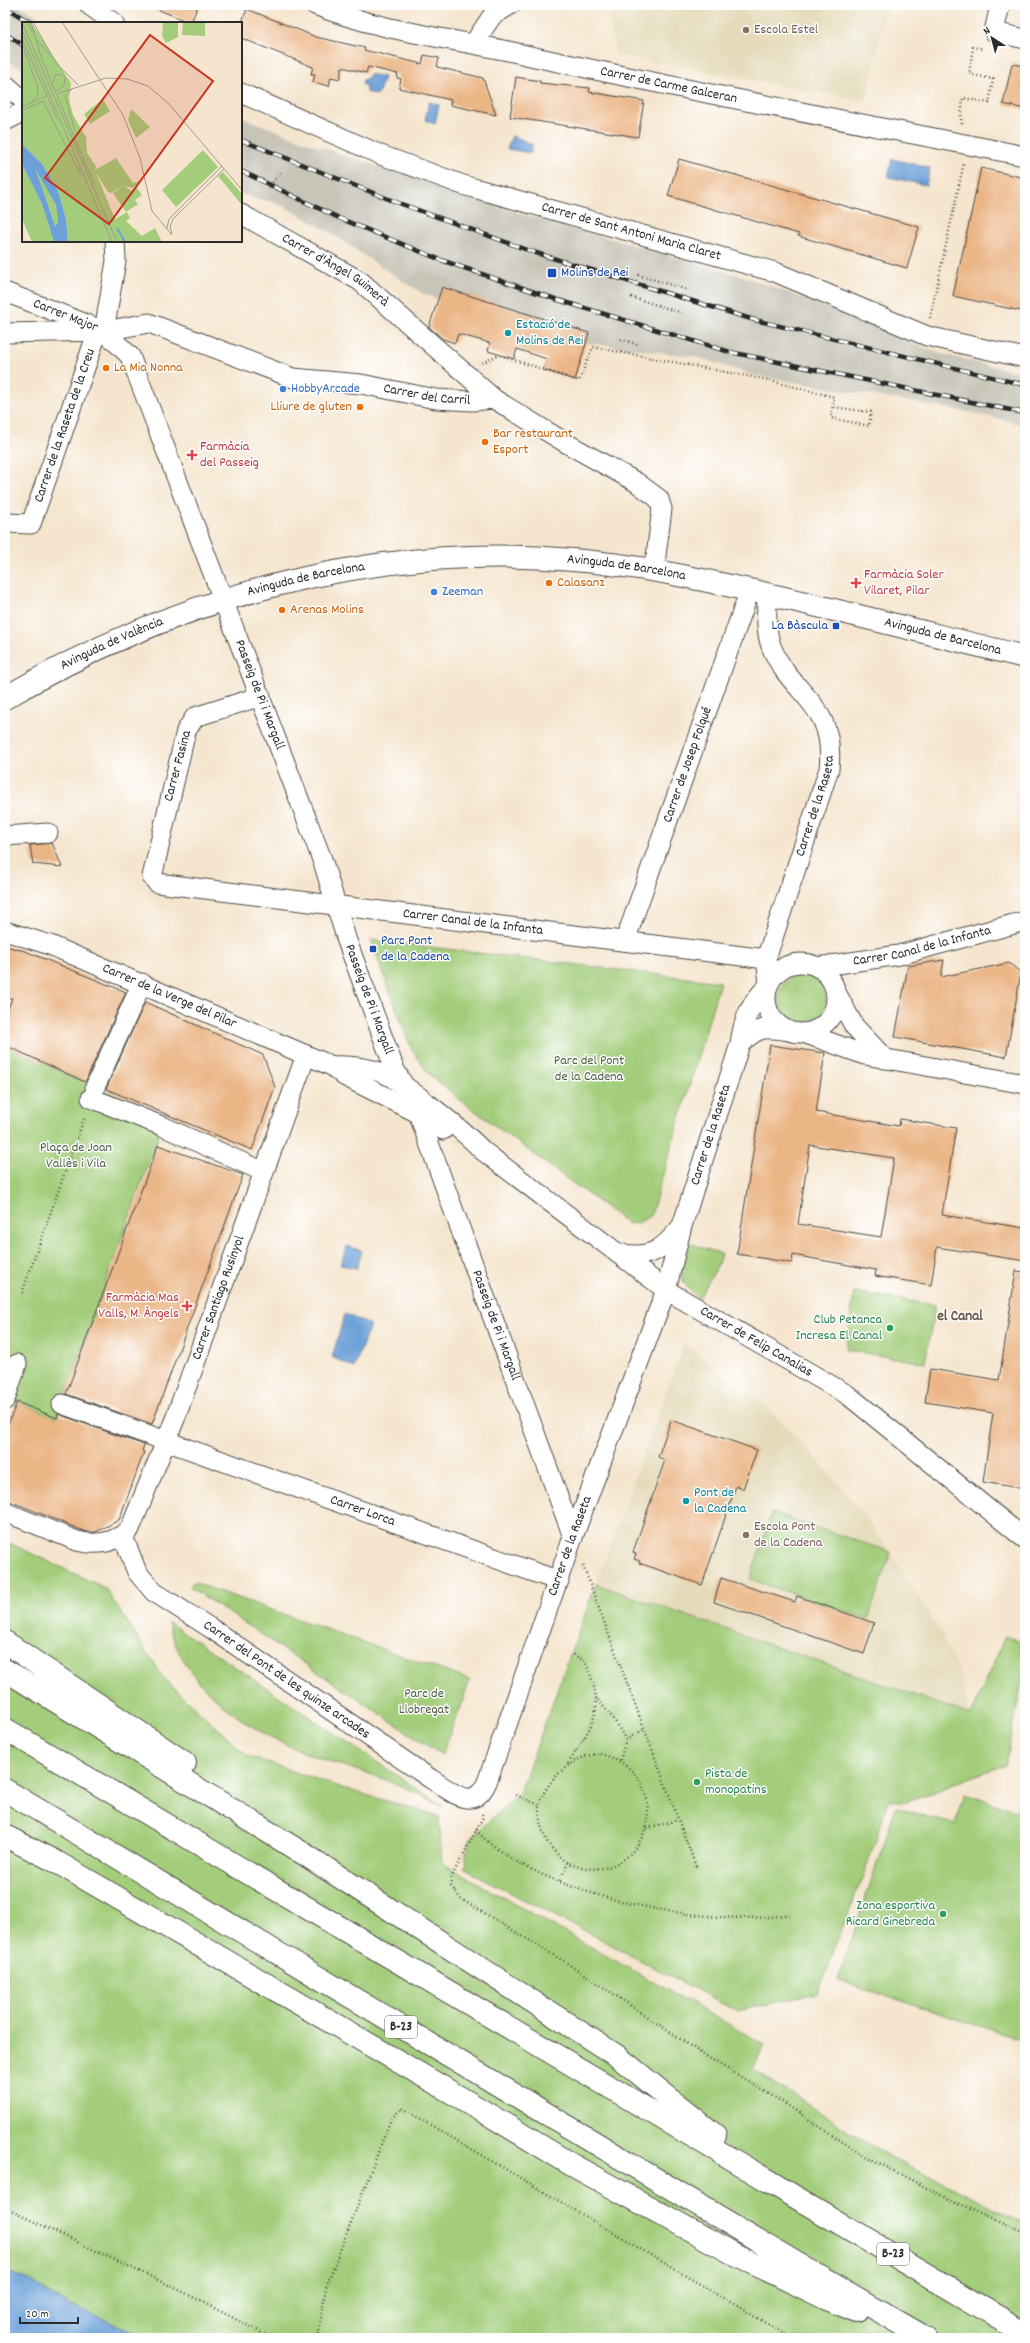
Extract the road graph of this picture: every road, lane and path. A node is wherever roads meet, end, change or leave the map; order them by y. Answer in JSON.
{"nodes":[{"id":1,"x":89,"y":5,"type":"edge"},
{"id":2,"x":315,"y":5,"type":"edge"},
{"id":3,"x":510,"y":5,"type":"edge"},
{"id":4,"x":1000,"y":5,"type":"edge"},
{"id":5,"x":113,"y":22,"type":"edge"},
{"id":6,"x":1025,"y":39,"type":"edge"},
{"id":7,"x":474,"y":43,"type":"junction"},
{"id":8,"x":991,"y":51,"type":"dead end"},
{"id":9,"x":5,"y":83,"type":"edge"},
{"id":10,"x":22,"y":92,"type":"edge"},
{"id":11,"x":242,"y":92,"type":"edge"},
{"id":12,"x":22,"y":99,"type":"edge"},
{"id":13,"x":22,"y":112,"type":"edge"},
{"id":14,"x":5,"y":121,"type":"edge"},
{"id":15,"x":968,"y":144,"type":"junction"},
{"id":16,"x":1025,"y":156,"type":"edge"},
{"id":17,"x":281,"y":171,"type":"dead end"},
{"id":18,"x":268,"y":189,"type":"dead end"},
{"id":19,"x":242,"y":215,"type":"edge"},
{"id":20,"x":115,"y":242,"type":"edge"},
{"id":21,"x":638,"y":275,"type":"dead end"},
{"id":22,"x":688,"y":290,"type":"dead end"},
{"id":23,"x":5,"y":292,"type":"edge"},
{"id":24,"x":631,"y":297,"type":"dead end"},
{"id":25,"x":682,"y":313,"type":"dead end"},
{"id":26,"x":928,"y":324,"type":"dead end"},
{"id":27,"x":104,"y":331,"type":"junction"},
{"id":28,"x":5,"y":334,"type":"edge"},
{"id":29,"x":617,"y":338,"type":"dead end"},
{"id":30,"x":640,"y":345,"type":"dead end"},
{"id":31,"x":499,"y":355,"type":"dead end"},
{"id":32,"x":1025,"y":358,"type":"edge"},
{"id":33,"x":494,"y":399,"type":"junction"},
{"id":34,"x":833,"y":407,"type":"junction"},
{"id":35,"x":5,"y":523,"type":"edge"},
{"id":36,"x":654,"y":571,"type":"junction"},
{"id":37,"x":759,"y":592,"type":"junction"},
{"id":38,"x":224,"y":599,"type":"junction"},
{"id":39,"x":1025,"y":657,"type":"edge"},
{"id":40,"x":261,"y":696,"type":"junction"},
{"id":41,"x":5,"y":698,"type":"edge"},
{"id":42,"x":48,"y":833,"type":"dead end"},
{"id":43,"x":5,"y":836,"type":"edge"},
{"id":44,"x":157,"y":883,"type":"joint"},
{"id":45,"x":336,"y":907,"type":"junction"},
{"id":46,"x":1025,"y":921,"type":"edge"},
{"id":47,"x":5,"y":931,"type":"edge"},
{"id":48,"x":625,"y":940,"type":"junction"},
{"id":49,"x":766,"y":959,"type":"junction"},
{"id":50,"x":817,"y":967,"type":"junction"},
{"id":51,"x":142,"y":984,"type":"junction"},
{"id":52,"x":768,"y":985,"type":"junction"},
{"id":53,"x":836,"y":992,"type":"junction"},
{"id":54,"x":798,"y":1032,"type":"junction"},
{"id":55,"x":740,"y":1044,"type":"junction"},
{"id":56,"x":306,"y":1055,"type":"junction"},
{"id":57,"x":885,"y":1059,"type":"junction"},
{"id":58,"x":332,"y":1066,"type":"junction"},
{"id":59,"x":398,"y":1078,"type":"junction"},
{"id":60,"x":352,"y":1080,"type":"junction"},
{"id":61,"x":1025,"y":1084,"type":"edge"},
{"id":62,"x":93,"y":1092,"type":"junction"},
{"id":63,"x":418,"y":1113,"type":"junction"},
{"id":64,"x":483,"y":1151,"type":"junction"},
{"id":65,"x":264,"y":1172,"type":"junction"},
{"id":66,"x":682,"y":1226,"type":"junction"},
{"id":67,"x":617,"y":1253,"type":"junction"},
{"id":68,"x":666,"y":1290,"type":"junction"},
{"id":69,"x":22,"y":1293,"type":"dead end"},
{"id":70,"x":17,"y":1364,"type":"dead end"},
{"id":71,"x":5,"y":1400,"type":"edge"},
{"id":72,"x":62,"y":1404,"type":"dead end"},
{"id":73,"x":166,"y":1441,"type":"junction"},
{"id":74,"x":5,"y":1512,"type":"edge"},
{"id":75,"x":123,"y":1536,"type":"junction"},
{"id":76,"x":573,"y":1537,"type":"junction"},
{"id":77,"x":1025,"y":1539,"type":"edge"},
{"id":78,"x":559,"y":1581,"type":"junction"},
{"id":79,"x":5,"y":1642,"type":"edge"},
{"id":80,"x":571,"y":1653,"type":"dead end"},
{"id":81,"x":5,"y":1670,"type":"edge"},
{"id":82,"x":598,"y":1699,"type":"junction"},
{"id":83,"x":5,"y":1729,"type":"edge"},
{"id":84,"x":644,"y":1729,"type":"junction"},
{"id":85,"x":626,"y":1740,"type":"junction"},
{"id":86,"x":620,"y":1760,"type":"junction"},
{"id":87,"x":567,"y":1766,"type":"junction"},
{"id":88,"x":5,"y":1790,"type":"edge"},
{"id":89,"x":516,"y":1796,"type":"dead end"},
{"id":90,"x":474,"y":1799,"type":"joint"},
{"id":91,"x":540,"y":1805,"type":"junction"},
{"id":92,"x":678,"y":1820,"type":"junction"},
{"id":93,"x":647,"y":1828,"type":"junction"},
{"id":94,"x":5,"y":1836,"type":"edge"},
{"id":95,"x":304,"y":1854,"type":"junction"},
{"id":96,"x":568,"y":1862,"type":"junction"},
{"id":97,"x":697,"y":1868,"type":"dead end"},
{"id":98,"x":560,"y":1881,"type":"junction"},
{"id":99,"x":791,"y":1914,"type":"dead end"},
{"id":100,"x":761,"y":2175,"type":"junction"},
{"id":101,"x":5,"y":2208,"type":"edge"},
{"id":102,"x":1025,"y":2234,"type":"edge"},
{"id":103,"x":1025,"y":2332,"type":"edge"},
{"id":104,"x":923,"y":2336,"type":"edge"},
{"id":105,"x":272,"y":2338,"type":"edge"},
{"id":106,"x":318,"y":2338,"type":"edge"},
{"id":107,"x":791,"y":2338,"type":"edge"}],
"edges":[{"from":1,"to":5,"type":"street"},
{"from":2,"to":7,"type":"street","name":"Carrer de Carme Galceran"},
{"from":3,"to":7,"type":"street"},
{"from":4,"to":6,"type":"street"},
{"from":7,"to":15,"type":"street","name":"Carrer de Carme Galceran"},
{"from":8,"to":15,"type":"path"},
{"from":9,"to":10,"type":"street"},
{"from":9,"to":12,"type":"street"},
{"from":11,"to":32,"type":"street","name":"Carrer de Sant Antoni Maria Claret"},
{"from":13,"to":14,"type":"street"},
{"from":15,"to":16,"type":"street","name":"Carrer de Carme Galceran"},
{"from":15,"to":26,"type":"path"},
{"from":17,"to":18,"type":"path"},
{"from":19,"to":33,"type":"street","name":"Carrer d'Àngel Guimerà"},
{"from":20,"to":27,"type":"street"},
{"from":21,"to":22,"type":"path"},
{"from":23,"to":27,"type":"street","name":"Carrer Major"},
{"from":24,"to":25,"type":"path"},
{"from":27,"to":28,"type":"street","name":"Carrer del Carril"},
{"from":27,"to":33,"type":"street","name":"Carrer del Carril"},
{"from":27,"to":35,"type":"street","name":"Carrer de la Raseta de la Creu"},
{"from":27,"to":38,"type":"street","name":"Passeig de Pi i Margall"},
{"from":29,"to":30,"type":"path"},
{"from":31,"to":34,"type":"path"},
{"from":33,"to":36,"type":"street"},
{"from":34,"to":34,"type":"path"},
{"from":36,"to":37,"type":"main road","name":"Avinguda de Barcelona"},
{"from":36,"to":38,"type":"main road","name":"Avinguda de Barcelona"},
{"from":37,"to":39,"type":"main road","name":"Avinguda de Barcelona"},
{"from":37,"to":48,"type":"street","name":"Carrer de Josep Folqué"},
{"from":37,"to":49,"type":"street","name":"Carrer de la Raseta"},
{"from":38,"to":40,"type":"street","name":"Passeig de Pi i Margall"},
{"from":38,"to":41,"type":"main road","name":"Avinguda de València"},
{"from":40,"to":44,"type":"street","name":"Carrer Fasina"},
{"from":40,"to":45,"type":"street","name":"Passeig de Pi i Margall"},
{"from":42,"to":43,"type":"street"},
{"from":44,"to":45,"type":"street","name":"Carrer Canal de la Infanta"},
{"from":45,"to":48,"type":"street","name":"Carrer Canal de la Infanta"},
{"from":45,"to":59,"type":"street","name":"Passeig de Pi i Margall"},
{"from":46,"to":50,"type":"street","name":"Carrer Canal de la Infanta"},
{"from":47,"to":51,"type":"street","name":"Carrer de la Verge del Pilar"},
{"from":48,"to":49,"type":"street","name":"Carrer Canal de la Infanta"},
{"from":49,"to":52,"type":"street"},
{"from":50,"to":52,"type":"street"},
{"from":50,"to":53,"type":"street"},
{"from":51,"to":56,"type":"street","name":"Carrer de la Verge del Pilar"},
{"from":51,"to":62,"type":"street"},
{"from":52,"to":54,"type":"street"},
{"from":52,"to":55,"type":"street","name":"Carrer de la Raseta"},
{"from":53,"to":54,"type":"street"},
{"from":53,"to":57,"type":"street"},
{"from":54,"to":55,"type":"street"},
{"from":54,"to":57,"type":"street"},
{"from":55,"to":66,"type":"street","name":"Carrer de la Raseta"},
{"from":56,"to":58,"type":"street","name":"Carrer de la Verge del Pilar"},
{"from":56,"to":65,"type":"street","name":"Carrer Santiago Rusinyol"},
{"from":57,"to":61,"type":"street"},
{"from":58,"to":59,"type":"street","name":"Carrer de la Verge del Pilar"},
{"from":58,"to":60,"type":"street","name":"Carrer de la Verge del Pilar"},
{"from":59,"to":60,"type":"street"},
{"from":59,"to":64,"type":"street","name":"Carrer de Felip Canalias"},
{"from":60,"to":63,"type":"street","name":"Carrer de la Verge del Pilar"},
{"from":62,"to":65,"type":"street"},
{"from":62,"to":69,"type":"path"},
{"from":63,"to":64,"type":"street","name":"Carrer de Felip Canalias"},
{"from":63,"to":76,"type":"street","name":"Passeig de Pi i Margall"},
{"from":64,"to":67,"type":"street","name":"Carrer de Felip Canalias"},
{"from":65,"to":73,"type":"street","name":"Carrer Santiago Rusinyol"},
{"from":66,"to":67,"type":"street","name":"Carrer de la Raseta"},
{"from":66,"to":68,"type":"street","name":"Carrer de la Raseta"},
{"from":67,"to":68,"type":"street","name":"Carrer de Felip Canalias"},
{"from":68,"to":76,"type":"street","name":"Carrer de la Raseta"},
{"from":68,"to":77,"type":"street","name":"Carrer de Felip Canalias"},
{"from":70,"to":71,"type":"street"},
{"from":72,"to":73,"type":"street","name":"Carrer Lorca"},
{"from":73,"to":75,"type":"street","name":"Carrer Santiago Rusinyol"},
{"from":73,"to":78,"type":"street","name":"Carrer Lorca"},
{"from":74,"to":75,"type":"street"},
{"from":75,"to":90,"type":"street","name":"Carrer del Pont de les quinze arcades"},
{"from":76,"to":78,"type":"street","name":"Carrer de la Raseta"},
{"from":76,"to":84,"type":"path"},
{"from":78,"to":90,"type":"street","name":"Carrer de la Raseta"},
{"from":79,"to":95,"type":"main road"},
{"from":80,"to":82,"type":"path"},
{"from":81,"to":95,"type":"main road"},
{"from":82,"to":85,"type":"path"},
{"from":82,"to":87,"type":"path"},
{"from":83,"to":100,"type":"main road","number":"B-23"},
{"from":84,"to":85,"type":"path"},
{"from":84,"to":92,"type":"path"},
{"from":85,"to":86,"type":"path"},
{"from":86,"to":87,"type":"path"},
{"from":86,"to":93,"type":"path"},
{"from":87,"to":91,"type":"path"},
{"from":88,"to":104,"type":"main road","number":"B-23"},
{"from":89,"to":91,"type":"path"},
{"from":91,"to":96,"type":"path"},
{"from":92,"to":93,"type":"path"},
{"from":92,"to":97,"type":"path"},
{"from":93,"to":96,"type":"path"},
{"from":94,"to":104,"type":"main road"},
{"from":95,"to":100,"type":"main road"},
{"from":96,"to":98,"type":"path"},
{"from":98,"to":99,"type":"path"},
{"from":98,"to":102,"type":"path"},
{"from":100,"to":103,"type":"main road","number":"B-23"},
{"from":101,"to":105,"type":"path"},
{"from":106,"to":107,"type":"path"}]}
